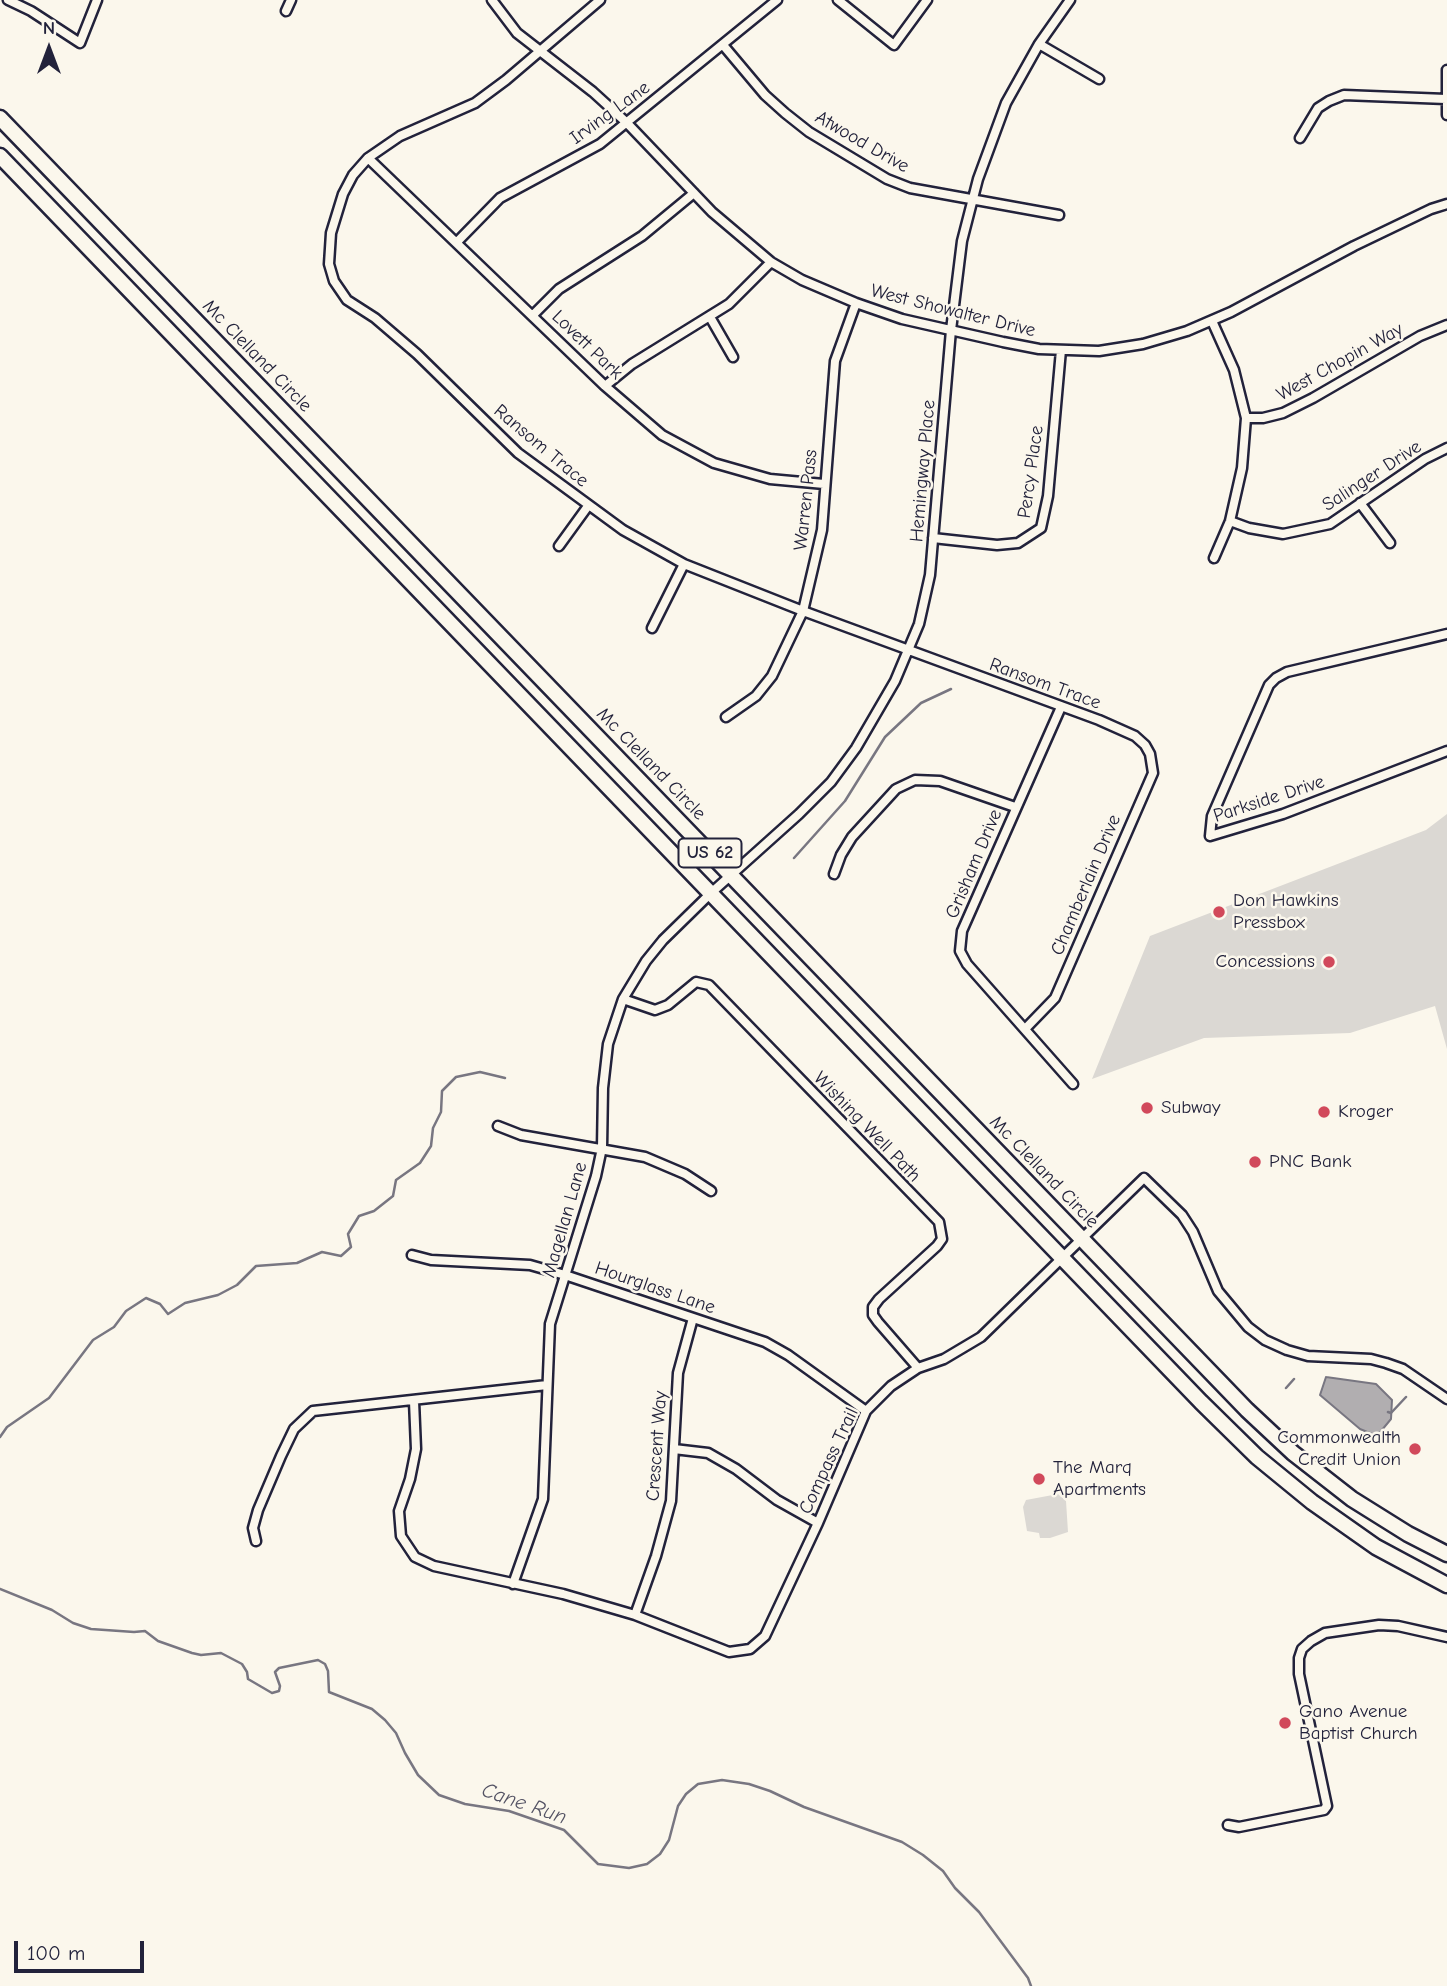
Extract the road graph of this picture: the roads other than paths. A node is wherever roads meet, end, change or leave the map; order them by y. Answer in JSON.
{"nodes":[{"id":1,"x":8,"y":0,"type":"edge"},
{"id":2,"x":97,"y":0,"type":"edge"},
{"id":3,"x":291,"y":0,"type":"edge"},
{"id":4,"x":492,"y":0,"type":"edge"},
{"id":5,"x":600,"y":0,"type":"edge"},
{"id":6,"x":777,"y":0,"type":"edge"},
{"id":7,"x":838,"y":0,"type":"edge"},
{"id":8,"x":927,"y":0,"type":"edge"},
{"id":9,"x":1070,"y":0,"type":"edge"},
{"id":10,"x":286,"y":11,"type":"dead end"},
{"id":11,"x":1039,"y":44,"type":"junction"},
{"id":12,"x":723,"y":46,"type":"junction"},
{"id":13,"x":540,"y":52,"type":"junction"},
{"id":14,"x":1447,"y":70,"type":"edge"},
{"id":15,"x":1099,"y":79,"type":"dead end"},
{"id":16,"x":1446,"y":99,"type":"edge"},
{"id":17,"x":1447,"y":115,"type":"edge"},
{"id":18,"x":0,"y":118,"type":"edge"},
{"id":19,"x":627,"y":123,"type":"junction"},
{"id":20,"x":1300,"y":138,"type":"dead end"},
{"id":21,"x":0,"y":156,"type":"edge"},
{"id":22,"x":368,"y":158,"type":"junction"},
{"id":23,"x":694,"y":193,"type":"junction"},
{"id":24,"x":973,"y":198,"type":"junction"},
{"id":25,"x":1447,"y":204,"type":"edge"},
{"id":26,"x":1059,"y":215,"type":"dead end"},
{"id":27,"x":457,"y":243,"type":"junction"},
{"id":28,"x":771,"y":262,"type":"junction"},
{"id":29,"x":856,"y":303,"type":"junction"},
{"id":30,"x":533,"y":315,"type":"junction"},
{"id":31,"x":710,"y":317,"type":"junction"},
{"id":32,"x":1212,"y":321,"type":"junction"},
{"id":33,"x":1447,"y":325,"type":"edge"},
{"id":34,"x":951,"y":330,"type":"junction"},
{"id":35,"x":1061,"y":350,"type":"junction"},
{"id":36,"x":733,"y":357,"type":"dead end"},
{"id":37,"x":605,"y":386,"type":"junction"},
{"id":38,"x":1246,"y":418,"type":"junction"},
{"id":39,"x":1447,"y":448,"type":"edge"},
{"id":40,"x":824,"y":484,"type":"junction"},
{"id":41,"x":1360,"y":503,"type":"junction"},
{"id":42,"x":588,"y":506,"type":"junction"},
{"id":43,"x":1230,"y":522,"type":"junction"},
{"id":44,"x":933,"y":538,"type":"junction"},
{"id":45,"x":1390,"y":543,"type":"dead end"},
{"id":46,"x":559,"y":546,"type":"dead end"},
{"id":47,"x":1214,"y":558,"type":"dead end"},
{"id":48,"x":684,"y":564,"type":"junction"},
{"id":49,"x":803,"y":611,"type":"junction"},
{"id":50,"x":652,"y":628,"type":"dead end"},
{"id":51,"x":1447,"y":634,"type":"edge"},
{"id":52,"x":907,"y":650,"type":"junction"},
{"id":53,"x":1061,"y":707,"type":"junction"},
{"id":54,"x":726,"y":717,"type":"dead end"},
{"id":55,"x":1145,"y":745,"type":"joint"},
{"id":56,"x":1447,"y":751,"type":"edge"},
{"id":57,"x":1015,"y":807,"type":"junction"},
{"id":58,"x":834,"y":874,"type":"dead end"},
{"id":59,"x":731,"y":876,"type":"junction"},
{"id":60,"x":710,"y":893,"type":"junction"},
{"id":61,"x":623,"y":999,"type":"junction"},
{"id":62,"x":1025,"y":1029,"type":"junction"},
{"id":63,"x":1073,"y":1084,"type":"dead end"},
{"id":64,"x":498,"y":1126,"type":"dead end"},
{"id":65,"x":602,"y":1148,"type":"junction"},
{"id":66,"x":711,"y":1191,"type":"dead end"},
{"id":67,"x":1082,"y":1239,"type":"junction"},
{"id":68,"x":412,"y":1255,"type":"dead end"},
{"id":69,"x":1062,"y":1258,"type":"junction"},
{"id":70,"x":565,"y":1275,"type":"junction"},
{"id":71,"x":693,"y":1318,"type":"junction"},
{"id":72,"x":918,"y":1368,"type":"junction"},
{"id":73,"x":547,"y":1385,"type":"junction"},
{"id":74,"x":1447,"y":1399,"type":"edge"},
{"id":75,"x":414,"y":1401,"type":"junction"},
{"id":76,"x":866,"y":1412,"type":"junction"},
{"id":77,"x":674,"y":1448,"type":"junction"},
{"id":78,"x":818,"y":1523,"type":"junction"},
{"id":79,"x":257,"y":1541,"type":"dead end"},
{"id":80,"x":1447,"y":1554,"type":"edge"},
{"id":81,"x":513,"y":1584,"type":"junction"},
{"id":82,"x":1447,"y":1585,"type":"edge"},
{"id":83,"x":635,"y":1615,"type":"junction"},
{"id":84,"x":1447,"y":1637,"type":"edge"},
{"id":85,"x":1228,"y":1825,"type":"dead end"}],
"edges":[{"from":1,"to":2,"type":"street"},
{"from":3,"to":10,"type":"street"},
{"from":4,"to":13,"type":"street","name":"West Showalter Drive"},
{"from":5,"to":13,"type":"street","name":"Ransom Trace"},
{"from":6,"to":12,"type":"street","name":"Irving Lane"},
{"from":7,"to":8,"type":"street"},
{"from":9,"to":11,"type":"street","name":"Hemingway Place"},
{"from":11,"to":15,"type":"street"},
{"from":11,"to":24,"type":"street","name":"Hemingway Place"},
{"from":12,"to":19,"type":"street","name":"Irving Lane"},
{"from":12,"to":24,"type":"street","name":"Atwood Drive"},
{"from":13,"to":19,"type":"street","name":"West Showalter Drive"},
{"from":13,"to":22,"type":"street","name":"Ransom Trace"},
{"from":14,"to":16,"type":"street"},
{"from":16,"to":17,"type":"street"},
{"from":16,"to":20,"type":"street"},
{"from":18,"to":59,"type":"highway","name":"Mc Clelland Circle","number":"US 62"},
{"from":19,"to":23,"type":"street","name":"West Showalter Drive"},
{"from":19,"to":27,"type":"street","name":"Irving Lane"},
{"from":21,"to":60,"type":"highway","number":"US 62"},
{"from":22,"to":27,"type":"street","name":"Lovett Park"},
{"from":22,"to":42,"type":"street","name":"Ransom Trace"},
{"from":23,"to":28,"type":"street","name":"West Showalter Drive"},
{"from":23,"to":30,"type":"street"},
{"from":24,"to":26,"type":"street","name":"Atwood Drive"},
{"from":24,"to":34,"type":"street","name":"Hemingway Place"},
{"from":25,"to":32,"type":"street","name":"West Showalter Drive"},
{"from":27,"to":30,"type":"street","name":"Lovett Park"},
{"from":28,"to":29,"type":"street","name":"West Showalter Drive"},
{"from":28,"to":31,"type":"street"},
{"from":29,"to":34,"type":"street","name":"West Showalter Drive"},
{"from":29,"to":40,"type":"street","name":"Warren Pass"},
{"from":30,"to":37,"type":"street","name":"Lovett Park"},
{"from":31,"to":36,"type":"street"},
{"from":31,"to":37,"type":"street"},
{"from":32,"to":35,"type":"street","name":"West Showalter Drive"},
{"from":32,"to":38,"type":"street"},
{"from":33,"to":38,"type":"street","name":"West Chopin Way"},
{"from":34,"to":35,"type":"street","name":"West Showalter Drive"},
{"from":34,"to":44,"type":"street","name":"Hemingway Place"},
{"from":35,"to":44,"type":"street","name":"Percy Place"},
{"from":37,"to":40,"type":"street","name":"Lovett Park"},
{"from":38,"to":43,"type":"street"},
{"from":39,"to":41,"type":"street","name":"Salinger Drive"},
{"from":40,"to":49,"type":"street","name":"Warren Pass"},
{"from":41,"to":43,"type":"street","name":"Salinger Drive"},
{"from":41,"to":45,"type":"street"},
{"from":42,"to":46,"type":"street"},
{"from":42,"to":48,"type":"street","name":"Ransom Trace"},
{"from":43,"to":47,"type":"street"},
{"from":44,"to":52,"type":"street","name":"Hemingway Place"},
{"from":48,"to":49,"type":"street","name":"Ransom Trace"},
{"from":48,"to":50,"type":"street"},
{"from":49,"to":52,"type":"street","name":"Ransom Trace"},
{"from":49,"to":54,"type":"street","name":"Warren Pass"},
{"from":51,"to":56,"type":"street","name":"Parkside Drive"},
{"from":52,"to":53,"type":"street","name":"Ransom Trace"},
{"from":52,"to":59,"type":"street","name":"Hemingway Place"},
{"from":53,"to":55,"type":"street","name":"Ransom Trace"},
{"from":53,"to":57,"type":"street","name":"Grisham Drive"},
{"from":55,"to":62,"type":"street","name":"Chamberlain Drive"},
{"from":57,"to":58,"type":"street"},
{"from":57,"to":62,"type":"street","name":"Grisham Drive"},
{"from":59,"to":60,"type":"street","name":"Hemingway Place"},
{"from":59,"to":67,"type":"highway","name":"Mc Clelland Circle","number":"US 62"},
{"from":60,"to":61,"type":"street","name":"Magellan Lane"},
{"from":60,"to":69,"type":"highway","number":"US 62"},
{"from":61,"to":65,"type":"street","name":"Magellan Lane"},
{"from":61,"to":72,"type":"street","name":"Wishing Well Path"},
{"from":62,"to":63,"type":"street","name":"Grisham Drive"},
{"from":64,"to":65,"type":"street"},
{"from":65,"to":66,"type":"street"},
{"from":65,"to":70,"type":"street","name":"Magellan Lane"},
{"from":67,"to":69,"type":"street","name":"Compass Trail"},
{"from":67,"to":74,"type":"street","name":"Compass Trail"},
{"from":67,"to":80,"type":"highway","name":"Mc Clelland Circle","number":"US 62"},
{"from":68,"to":70,"type":"street","name":"Hourglass Lane"},
{"from":69,"to":72,"type":"street","name":"Compass Trail"},
{"from":69,"to":82,"type":"highway","number":"US 62"},
{"from":70,"to":71,"type":"street","name":"Hourglass Lane"},
{"from":70,"to":73,"type":"street","name":"Magellan Lane"},
{"from":71,"to":76,"type":"street","name":"Hourglass Lane"},
{"from":71,"to":77,"type":"street","name":"Crescent Way"},
{"from":72,"to":76,"type":"street","name":"Compass Trail"},
{"from":73,"to":75,"type":"street"},
{"from":73,"to":81,"type":"street","name":"Magellan Lane"},
{"from":75,"to":79,"type":"street"},
{"from":75,"to":81,"type":"street"},
{"from":76,"to":78,"type":"street","name":"Compass Trail"},
{"from":77,"to":78,"type":"street"},
{"from":77,"to":83,"type":"street","name":"Crescent Way"},
{"from":78,"to":83,"type":"street","name":"Compass Trail"},
{"from":81,"to":83,"type":"street"},
{"from":84,"to":85,"type":"street"}]}
